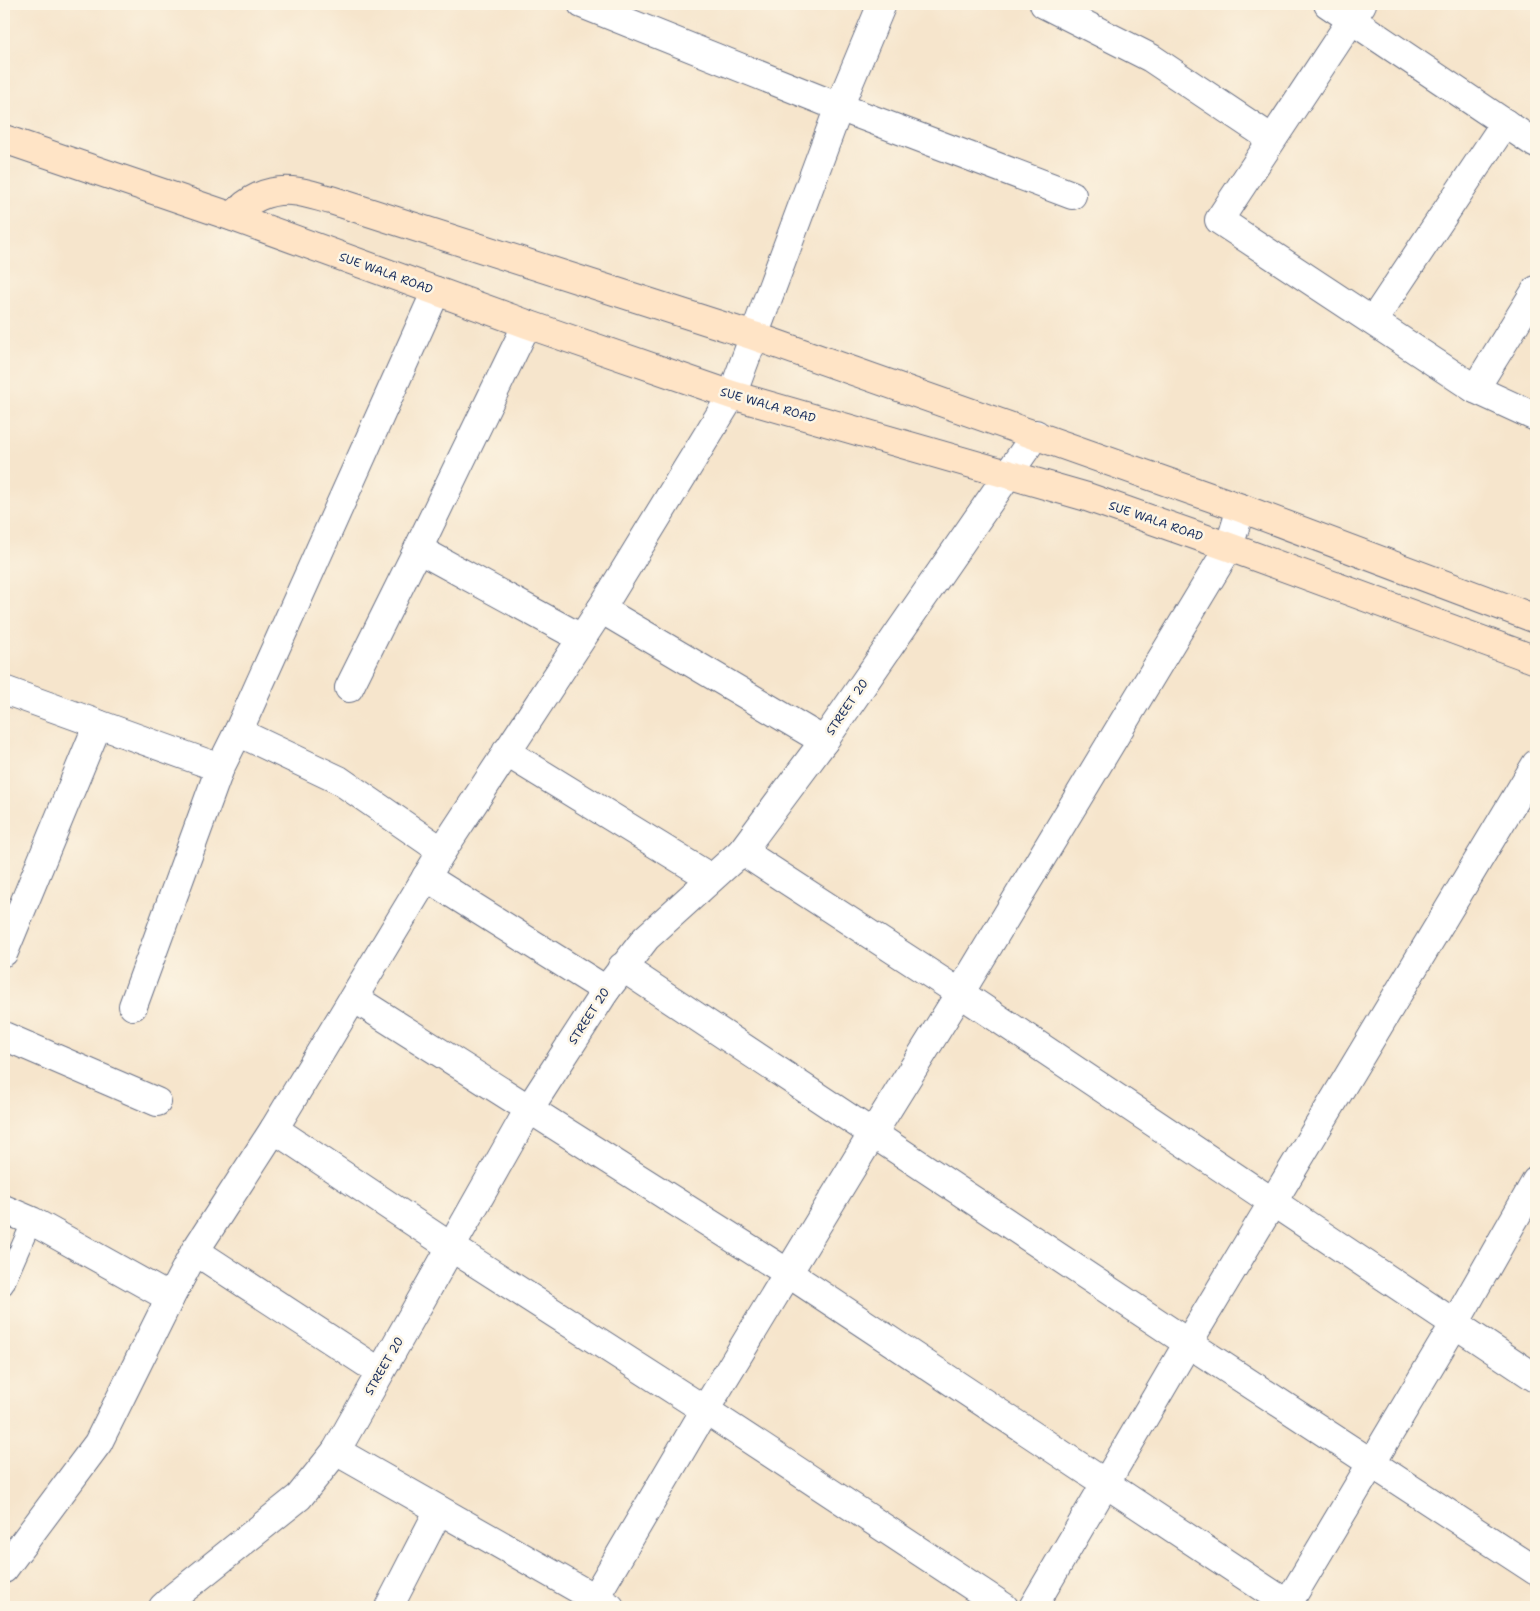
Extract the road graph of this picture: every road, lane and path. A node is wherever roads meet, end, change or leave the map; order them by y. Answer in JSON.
{"nodes":[{"id":1,"x":582,"y":4,"type":"edge"},
{"id":2,"x":882,"y":4,"type":"edge"},
{"id":3,"x":1044,"y":4,"type":"edge"},
{"id":4,"x":1328,"y":4,"type":"edge"},
{"id":5,"x":1356,"y":11,"type":"edge"},
{"id":6,"x":839,"y":107,"type":"junction"},
{"id":7,"x":1505,"y":123,"type":"junction"},
{"id":8,"x":4,"y":138,"type":"edge"},
{"id":9,"x":1272,"y":138,"type":"junction"},
{"id":10,"x":1536,"y":144,"type":"edge"},
{"id":11,"x":1072,"y":196,"type":"dead end"},
{"id":12,"x":233,"y":217,"type":"junction"},
{"id":13,"x":1536,"y":290,"type":"edge"},
{"id":14,"x":436,"y":291,"type":"junction"},
{"id":15,"x":1373,"y":322,"type":"junction"},
{"id":16,"x":527,"y":324,"type":"junction"},
{"id":17,"x":754,"y":336,"type":"junction"},
{"id":18,"x":1475,"y":389,"type":"junction"},
{"id":19,"x":732,"y":395,"type":"junction"},
{"id":20,"x":1536,"y":417,"type":"edge"},
{"id":21,"x":1036,"y":434,"type":"junction"},
{"id":22,"x":1008,"y":473,"type":"junction"},
{"id":23,"x":1241,"y":508,"type":"junction"},
{"id":24,"x":1229,"y":547,"type":"junction"},
{"id":25,"x":418,"y":549,"type":"junction"},
{"id":26,"x":601,"y":609,"type":"junction"},
{"id":27,"x":1536,"y":619,"type":"edge"},
{"id":28,"x":581,"y":638,"type":"junction"},
{"id":29,"x":1536,"y":660,"type":"edge"},
{"id":30,"x":348,"y":688,"type":"dead end"},
{"id":31,"x":4,"y":690,"type":"edge"},
{"id":32,"x":98,"y":724,"type":"junction"},
{"id":33,"x":238,"y":732,"type":"junction"},
{"id":34,"x":824,"y":741,"type":"junction"},
{"id":35,"x":506,"y":752,"type":"junction"},
{"id":36,"x":1536,"y":764,"type":"edge"},
{"id":37,"x":220,"y":768,"type":"junction"},
{"id":38,"x":442,"y":851,"type":"junction"},
{"id":39,"x":742,"y":851,"type":"junction"},
{"id":40,"x":426,"y":877,"type":"junction"},
{"id":41,"x":711,"y":878,"type":"junction"},
{"id":42,"x":4,"y":952,"type":"edge"},
{"id":43,"x":622,"y":967,"type":"junction"},
{"id":44,"x":606,"y":990,"type":"junction"},
{"id":45,"x":960,"y":993,"type":"junction"},
{"id":46,"x":354,"y":998,"type":"junction"},
{"id":47,"x":133,"y":1006,"type":"dead end"},
{"id":48,"x":4,"y":1036,"type":"edge"},
{"id":49,"x":157,"y":1102,"type":"dead end"},
{"id":50,"x":529,"y":1110,"type":"junction"},
{"id":51,"x":274,"y":1129,"type":"junction"},
{"id":52,"x":873,"y":1134,"type":"junction"},
{"id":53,"x":1536,"y":1181,"type":"edge"},
{"id":54,"x":1272,"y":1203,"type":"junction"},
{"id":55,"x":4,"y":1209,"type":"edge"},
{"id":56,"x":32,"y":1221,"type":"junction"},
{"id":57,"x":451,"y":1247,"type":"junction"},
{"id":58,"x":195,"y":1251,"type":"junction"},
{"id":59,"x":788,"y":1273,"type":"junction"},
{"id":60,"x":4,"y":1285,"type":"edge"},
{"id":61,"x":170,"y":1298,"type":"junction"},
{"id":62,"x":1454,"y":1325,"type":"junction"},
{"id":63,"x":1188,"y":1343,"type":"junction"},
{"id":64,"x":380,"y":1372,"type":"junction"},
{"id":65,"x":1536,"y":1378,"type":"edge"},
{"id":66,"x":706,"y":1410,"type":"junction"},
{"id":67,"x":336,"y":1451,"type":"junction"},
{"id":68,"x":1372,"y":1463,"type":"junction"},
{"id":69,"x":1104,"y":1484,"type":"junction"},
{"id":70,"x":439,"y":1510,"type":"junction"},
{"id":71,"x":4,"y":1569,"type":"edge"},
{"id":72,"x":1536,"y":1571,"type":"edge"},
{"id":73,"x":602,"y":1603,"type":"edge"},
{"id":74,"x":1289,"y":1606,"type":"edge"},
{"id":75,"x":163,"y":1607,"type":"edge"},
{"id":76,"x":389,"y":1607,"type":"edge"},
{"id":77,"x":1004,"y":1607,"type":"edge"},
{"id":78,"x":1033,"y":1607,"type":"edge"}],
"edges":[{"from":1,"to":6,"type":"street"},
{"from":2,"to":6,"type":"street"},
{"from":3,"to":9,"type":"street"},
{"from":4,"to":5,"type":"street"},
{"from":5,"to":7,"type":"street"},
{"from":5,"to":9,"type":"street"},
{"from":6,"to":11,"type":"street"},
{"from":6,"to":17,"type":"street"},
{"from":7,"to":10,"type":"street"},
{"from":7,"to":15,"type":"street"},
{"from":8,"to":12,"type":"street","name":"SUE WALA ROAD"},
{"from":9,"to":15,"type":"street"},
{"from":12,"to":14,"type":"street","name":"SUE WALA ROAD"},
{"from":12,"to":17,"type":"street"},
{"from":13,"to":18,"type":"street"},
{"from":14,"to":16,"type":"street","name":"SUE WALA ROAD"},
{"from":14,"to":33,"type":"street"},
{"from":15,"to":18,"type":"street"},
{"from":16,"to":19,"type":"street","name":"SUE WALA ROAD"},
{"from":16,"to":25,"type":"street"},
{"from":17,"to":19,"type":"street"},
{"from":17,"to":21,"type":"street"},
{"from":18,"to":20,"type":"street"},
{"from":19,"to":22,"type":"street","name":"SUE WALA ROAD"},
{"from":19,"to":26,"type":"street"},
{"from":21,"to":22,"type":"street","name":"STREET 20"},
{"from":21,"to":23,"type":"street"},
{"from":22,"to":24,"type":"street","name":"SUE WALA ROAD"},
{"from":22,"to":34,"type":"street","name":"STREET 20"},
{"from":23,"to":24,"type":"street"},
{"from":23,"to":27,"type":"street"},
{"from":24,"to":29,"type":"street","name":"SUE WALA ROAD"},
{"from":24,"to":45,"type":"street"},
{"from":25,"to":28,"type":"street"},
{"from":25,"to":30,"type":"street"},
{"from":26,"to":28,"type":"street"},
{"from":26,"to":34,"type":"street"},
{"from":28,"to":35,"type":"street"},
{"from":31,"to":32,"type":"street"},
{"from":32,"to":37,"type":"street"},
{"from":32,"to":42,"type":"street"},
{"from":33,"to":37,"type":"street"},
{"from":33,"to":38,"type":"street"},
{"from":34,"to":39,"type":"street","name":"STREET 20"},
{"from":35,"to":38,"type":"street"},
{"from":35,"to":41,"type":"street"},
{"from":36,"to":54,"type":"street"},
{"from":37,"to":47,"type":"street"},
{"from":38,"to":40,"type":"street"},
{"from":39,"to":41,"type":"street","name":"STREET 20"},
{"from":39,"to":45,"type":"street"},
{"from":40,"to":44,"type":"street"},
{"from":40,"to":46,"type":"street"},
{"from":41,"to":43,"type":"street","name":"STREET 20"},
{"from":43,"to":44,"type":"street","name":"STREET 20"},
{"from":43,"to":52,"type":"street"},
{"from":44,"to":50,"type":"street","name":"STREET 20"},
{"from":45,"to":52,"type":"street"},
{"from":45,"to":54,"type":"street"},
{"from":46,"to":50,"type":"street"},
{"from":46,"to":51,"type":"street"},
{"from":48,"to":49,"type":"street"},
{"from":50,"to":57,"type":"street","name":"STREET 20"},
{"from":50,"to":59,"type":"street"},
{"from":51,"to":57,"type":"street"},
{"from":51,"to":58,"type":"street"},
{"from":52,"to":59,"type":"street"},
{"from":52,"to":63,"type":"street"},
{"from":53,"to":62,"type":"street"},
{"from":54,"to":62,"type":"street"},
{"from":54,"to":63,"type":"street"},
{"from":55,"to":56,"type":"street"},
{"from":56,"to":60,"type":"lane"},
{"from":56,"to":61,"type":"street"},
{"from":57,"to":64,"type":"street","name":"STREET 20"},
{"from":57,"to":66,"type":"street"},
{"from":58,"to":61,"type":"street"},
{"from":58,"to":64,"type":"street"},
{"from":59,"to":66,"type":"street"},
{"from":59,"to":69,"type":"street"},
{"from":61,"to":71,"type":"street"},
{"from":62,"to":65,"type":"street"},
{"from":62,"to":68,"type":"street"},
{"from":63,"to":68,"type":"street"},
{"from":63,"to":69,"type":"street"},
{"from":64,"to":67,"type":"street","name":"STREET 20"},
{"from":66,"to":73,"type":"street"},
{"from":66,"to":77,"type":"street"},
{"from":67,"to":70,"type":"street"},
{"from":67,"to":75,"type":"street","name":"STREET 20"},
{"from":68,"to":72,"type":"street"},
{"from":68,"to":74,"type":"street"},
{"from":69,"to":74,"type":"street"},
{"from":69,"to":78,"type":"street"},
{"from":70,"to":73,"type":"street"},
{"from":70,"to":76,"type":"street"}]}
